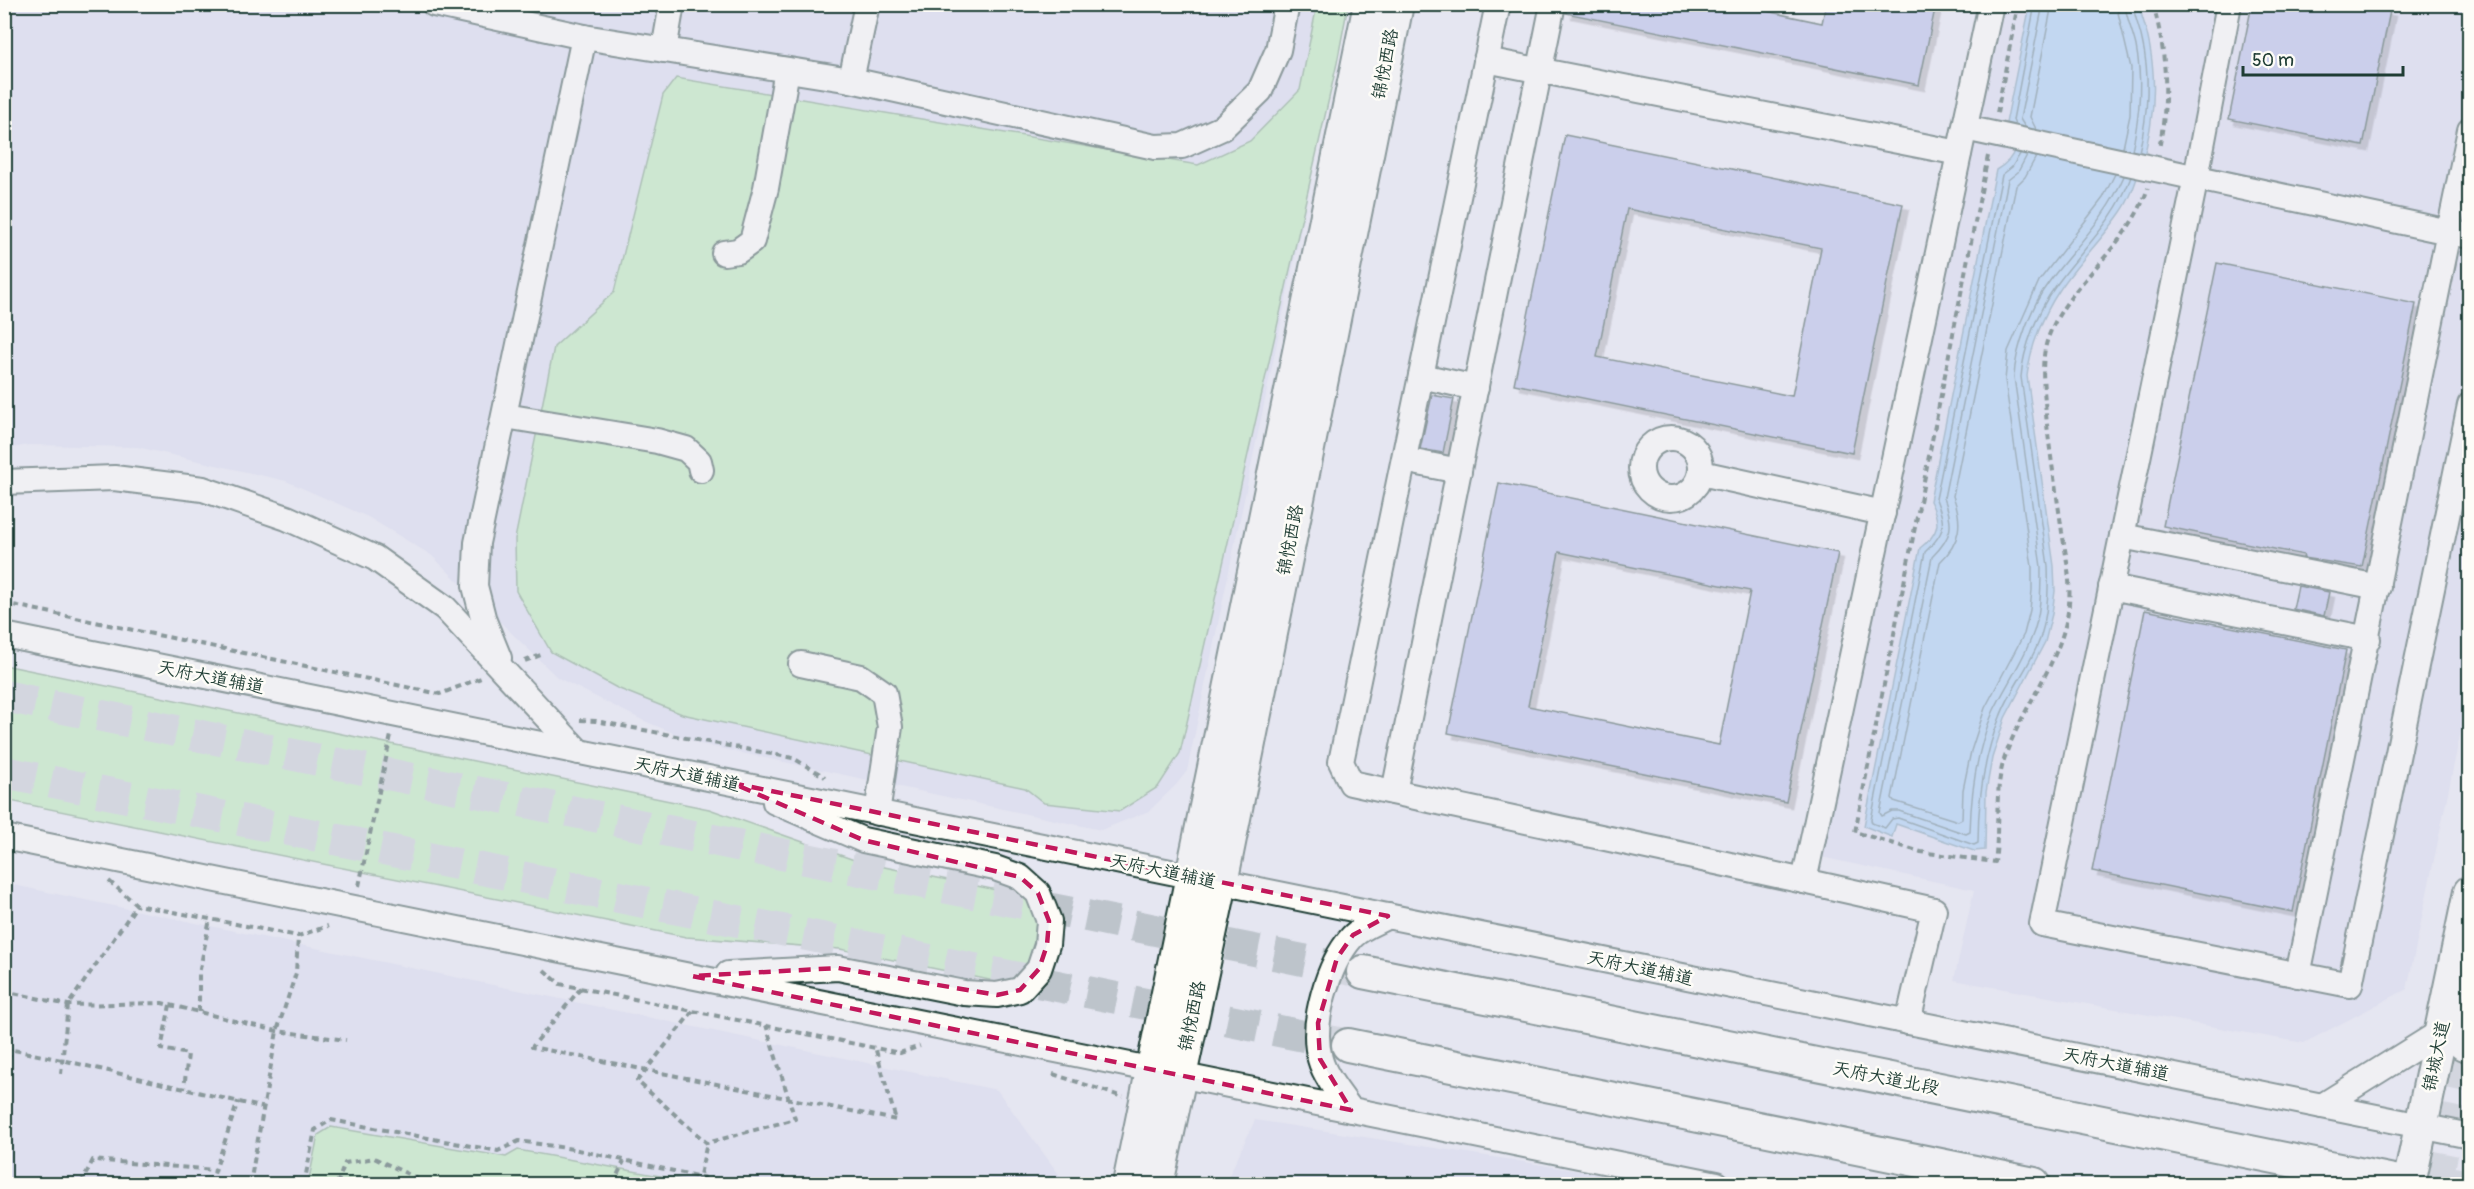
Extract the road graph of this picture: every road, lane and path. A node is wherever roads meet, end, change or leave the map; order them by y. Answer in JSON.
{"nodes":[{"id":1,"x":434,"y":4,"type":"edge"},
{"id":2,"x":672,"y":4,"type":"edge"},
{"id":3,"x":867,"y":4,"type":"edge"},
{"id":4,"x":1287,"y":4,"type":"edge"},
{"id":5,"x":1370,"y":4,"type":"edge"},
{"id":6,"x":1397,"y":4,"type":"edge"},
{"id":7,"x":1498,"y":4,"type":"edge"},
{"id":8,"x":1553,"y":4,"type":"edge"},
{"id":9,"x":1991,"y":4,"type":"edge"},
{"id":10,"x":2018,"y":4,"type":"edge"},
{"id":11,"x":2153,"y":4,"type":"edge"},
{"id":12,"x":2229,"y":4,"type":"edge"},
{"id":13,"x":584,"y":37,"type":"junction"},
{"id":14,"x":664,"y":50,"type":"junction"},
{"id":15,"x":1486,"y":60,"type":"junction"},
{"id":16,"x":788,"y":70,"type":"junction"},
{"id":17,"x":1540,"y":70,"type":"junction"},
{"id":18,"x":851,"y":80,"type":"junction"},
{"id":19,"x":1965,"y":128,"type":"junction"},
{"id":20,"x":2469,"y":130,"type":"edge"},
{"id":21,"x":1999,"y":136,"type":"junction"},
{"id":22,"x":1959,"y":153,"type":"junction"},
{"id":23,"x":2150,"y":167,"type":"junction"},
{"id":24,"x":2196,"y":177,"type":"junction"},
{"id":25,"x":2459,"y":234,"type":"edge"},
{"id":26,"x":723,"y":253,"type":"dead end"},
{"id":27,"x":1421,"y":376,"type":"junction"},
{"id":28,"x":1476,"y":388,"type":"junction"},
{"id":29,"x":2469,"y":405,"type":"edge"},
{"id":30,"x":505,"y":416,"type":"junction"},
{"id":31,"x":1404,"y":460,"type":"junction"},
{"id":32,"x":701,"y":470,"type":"dead end"},
{"id":33,"x":1459,"y":471,"type":"junction"},
{"id":34,"x":1701,"y":473,"type":"dead end"},
{"id":35,"x":4,"y":482,"type":"edge"},
{"id":36,"x":1882,"y":513,"type":"junction"},
{"id":37,"x":2122,"y":536,"type":"junction"},
{"id":38,"x":2111,"y":587,"type":"junction"},
{"id":39,"x":2378,"y":587,"type":"junction"},
{"id":40,"x":4,"y":603,"type":"edge"},
{"id":41,"x":4,"y":636,"type":"edge"},
{"id":42,"x":2368,"y":639,"type":"junction"},
{"id":43,"x":801,"y":664,"type":"dead end"},
{"id":44,"x":503,"y":669,"type":"junction"},
{"id":45,"x":464,"y":684,"type":"dead end"},
{"id":46,"x":401,"y":686,"type":"junction"},
{"id":47,"x":395,"y":715,"type":"junction"},
{"id":48,"x":579,"y":752,"type":"junction"},
{"id":49,"x":732,"y":783,"type":"junction"},
{"id":50,"x":1394,"y":792,"type":"junction"},
{"id":51,"x":877,"y":813,"type":"junction"},
{"id":52,"x":4,"y":837,"type":"edge"},
{"id":53,"x":101,"y":874,"type":"dead end"},
{"id":54,"x":1207,"y":880,"type":"junction"},
{"id":55,"x":1804,"y":881,"type":"junction"},
{"id":56,"x":2469,"y":892,"type":"edge"},
{"id":57,"x":137,"y":905,"type":"junction"},
{"id":58,"x":354,"y":908,"type":"junction"},
{"id":59,"x":1388,"y":916,"type":"junction"},
{"id":60,"x":210,"y":919,"type":"junction"},
{"id":61,"x":329,"y":926,"type":"dead end"},
{"id":62,"x":298,"y":936,"type":"junction"},
{"id":63,"x":538,"y":964,"type":"dead end"},
{"id":64,"x":1363,"y":972,"type":"tunnel mouth"},
{"id":65,"x":2298,"y":975,"type":"junction"},
{"id":66,"x":692,"y":976,"type":"junction"},
{"id":67,"x":581,"y":988,"type":"junction"},
{"id":68,"x":4,"y":991,"type":"edge"},
{"id":69,"x":68,"y":1005,"type":"junction"},
{"id":70,"x":170,"y":1005,"type":"junction"},
{"id":71,"x":693,"y":1011,"type":"junction"},
{"id":72,"x":199,"y":1012,"type":"junction"},
{"id":73,"x":1908,"y":1022,"type":"junction"},
{"id":74,"x":766,"y":1025,"type":"junction"},
{"id":75,"x":278,"y":1031,"type":"junction"},
{"id":76,"x":2458,"y":1031,"type":"edge"},
{"id":77,"x":346,"y":1040,"type":"dead end"},
{"id":78,"x":922,"y":1045,"type":"dead end"},
{"id":79,"x":1348,"y":1045,"type":"tunnel mouth"},
{"id":80,"x":875,"y":1047,"type":"junction"},
{"id":81,"x":4,"y":1048,"type":"edge"},
{"id":82,"x":12,"y":1050,"type":"junction"},
{"id":83,"x":62,"y":1060,"type":"junction"},
{"id":84,"x":4,"y":1070,"type":"edge"},
{"id":85,"x":647,"y":1070,"type":"junction"},
{"id":86,"x":1166,"y":1073,"type":"junction"},
{"id":87,"x":61,"y":1074,"type":"dead end"},
{"id":88,"x":1051,"y":1074,"type":"dead end"},
{"id":89,"x":184,"y":1089,"type":"junction"},
{"id":90,"x":787,"y":1098,"type":"junction"},
{"id":91,"x":238,"y":1101,"type":"junction"},
{"id":92,"x":1145,"y":1105,"type":"junction"},
{"id":93,"x":2322,"y":1106,"type":"junction"},
{"id":94,"x":264,"y":1108,"type":"junction"},
{"id":95,"x":1351,"y":1110,"type":"junction"},
{"id":96,"x":2422,"y":1126,"type":"junction"},
{"id":97,"x":2469,"y":1136,"type":"edge"},
{"id":98,"x":707,"y":1143,"type":"junction"},
{"id":99,"x":624,"y":1161,"type":"junction"},
{"id":100,"x":215,"y":1170,"type":"junction"},
{"id":101,"x":700,"y":1177,"type":"junction"},
{"id":102,"x":81,"y":1185,"type":"edge"},
{"id":103,"x":213,"y":1185,"type":"edge"},
{"id":104,"x":250,"y":1185,"type":"edge"},
{"id":105,"x":304,"y":1185,"type":"edge"},
{"id":106,"x":337,"y":1185,"type":"edge"},
{"id":107,"x":429,"y":1185,"type":"edge"},
{"id":108,"x":613,"y":1185,"type":"edge"},
{"id":109,"x":698,"y":1185,"type":"edge"},
{"id":110,"x":733,"y":1185,"type":"edge"},
{"id":111,"x":1130,"y":1185,"type":"edge"},
{"id":112,"x":1157,"y":1185,"type":"edge"},
{"id":113,"x":1717,"y":1185,"type":"edge"},
{"id":114,"x":2034,"y":1185,"type":"edge"},
{"id":115,"x":2409,"y":1185,"type":"edge"}],
"edges":[{"from":1,"to":13,"type":"street"},
{"from":2,"to":14,"type":"street"},
{"from":3,"to":18,"type":"street"},
{"from":4,"to":18,"type":"street"},
{"from":5,"to":54,"type":"main road","name":"锦悦西路"},
{"from":6,"to":54,"type":"main road","name":"锦悦西路"},
{"from":7,"to":15,"type":"street"},
{"from":8,"to":17,"type":"street"},
{"from":9,"to":19,"type":"street"},
{"from":10,"to":21,"type":"path"},
{"from":11,"to":23,"type":"path"},
{"from":12,"to":24,"type":"street"},
{"from":13,"to":14,"type":"street"},
{"from":13,"to":30,"type":"street"},
{"from":14,"to":16,"type":"street"},
{"from":15,"to":17,"type":"street"},
{"from":15,"to":27,"type":"street"},
{"from":16,"to":18,"type":"street"},
{"from":16,"to":26,"type":"street"},
{"from":17,"to":22,"type":"street"},
{"from":17,"to":28,"type":"street"},
{"from":19,"to":21,"type":"street"},
{"from":19,"to":22,"type":"street"},
{"from":20,"to":25,"type":"street"},
{"from":21,"to":23,"type":"street"},
{"from":21,"to":23,"type":"path"},
{"from":22,"to":36,"type":"street"},
{"from":23,"to":24,"type":"street"},
{"from":24,"to":25,"type":"street"},
{"from":24,"to":37,"type":"street"},
{"from":25,"to":39,"type":"street"},
{"from":27,"to":28,"type":"street"},
{"from":27,"to":31,"type":"street"},
{"from":28,"to":33,"type":"street"},
{"from":29,"to":65,"type":"street"},
{"from":30,"to":32,"type":"street"},
{"from":30,"to":44,"type":"street"},
{"from":31,"to":33,"type":"street"},
{"from":31,"to":50,"type":"street"},
{"from":33,"to":50,"type":"street"},
{"from":34,"to":36,"type":"street"},
{"from":35,"to":44,"type":"street"},
{"from":36,"to":55,"type":"street"},
{"from":37,"to":38,"type":"street"},
{"from":37,"to":39,"type":"street"},
{"from":38,"to":42,"type":"street"},
{"from":38,"to":65,"type":"street"},
{"from":39,"to":42,"type":"street"},
{"from":40,"to":46,"type":"path"},
{"from":41,"to":47,"type":"street","name":"天府大道辅道"},
{"from":42,"to":65,"type":"street"},
{"from":43,"to":51,"type":"street"},
{"from":44,"to":48,"type":"street"},
{"from":45,"to":46,"type":"path"},
{"from":46,"to":47,"type":"path"},
{"from":47,"to":48,"type":"street","name":"天府大道辅道"},
{"from":47,"to":58,"type":"path"},
{"from":48,"to":49,"type":"street","name":"天府大道辅道"},
{"from":49,"to":51,"type":"street","name":"天府大道辅道"},
{"from":49,"to":66,"type":"street"},
{"from":50,"to":55,"type":"street"},
{"from":51,"to":54,"type":"street","name":"天府大道辅道"},
{"from":52,"to":58,"type":"street"},
{"from":53,"to":57,"type":"path"},
{"from":54,"to":59,"type":"street","name":"天府大道辅道"},
{"from":54,"to":86,"type":"main road","name":"锦悦西路"},
{"from":55,"to":73,"type":"street"},
{"from":56,"to":76,"type":"main road","name":"锦城大道"},
{"from":57,"to":60,"type":"path"},
{"from":57,"to":69,"type":"path"},
{"from":58,"to":66,"type":"street"},
{"from":59,"to":73,"type":"street","name":"天府大道辅道"},
{"from":59,"to":95,"type":"street"},
{"from":60,"to":62,"type":"path"},
{"from":60,"to":72,"type":"path"},
{"from":61,"to":62,"type":"path"},
{"from":62,"to":75,"type":"path"},
{"from":63,"to":67,"type":"path"},
{"from":64,"to":115,"type":"main road","name":"天府大道北段"},
{"from":66,"to":86,"type":"street"},
{"from":67,"to":71,"type":"path"},
{"from":67,"to":85,"type":"path"},
{"from":68,"to":69,"type":"path"},
{"from":69,"to":70,"type":"path"},
{"from":69,"to":83,"type":"path"},
{"from":70,"to":72,"type":"path"},
{"from":70,"to":89,"type":"path"},
{"from":71,"to":74,"type":"path"},
{"from":71,"to":85,"type":"path"},
{"from":72,"to":75,"type":"path"},
{"from":73,"to":93,"type":"street","name":"天府大道辅道"},
{"from":74,"to":80,"type":"path"},
{"from":74,"to":90,"type":"path"},
{"from":75,"to":77,"type":"path"},
{"from":75,"to":94,"type":"path"},
{"from":76,"to":93,"type":"street"},
{"from":76,"to":96,"type":"main road","name":"锦城大道"},
{"from":78,"to":80,"type":"path"},
{"from":79,"to":114,"type":"main road"},
{"from":80,"to":90,"type":"path"},
{"from":81,"to":82,"type":"path"},
{"from":82,"to":83,"type":"path"},
{"from":82,"to":84,"type":"path"},
{"from":83,"to":87,"type":"path"},
{"from":83,"to":89,"type":"path"},
{"from":85,"to":90,"type":"path"},
{"from":85,"to":98,"type":"path"},
{"from":86,"to":92,"type":"main road"},
{"from":86,"to":95,"type":"street"},
{"from":86,"to":112,"type":"main road"},
{"from":88,"to":92,"type":"path"},
{"from":89,"to":91,"type":"path"},
{"from":90,"to":98,"type":"path"},
{"from":91,"to":94,"type":"path"},
{"from":91,"to":100,"type":"path"},
{"from":92,"to":111,"type":"main road"},
{"from":93,"to":96,"type":"street","name":"天府大道辅道"},
{"from":94,"to":104,"type":"path"},
{"from":95,"to":113,"type":"street"},
{"from":96,"to":97,"type":"street","name":"天府大道辅道"},
{"from":96,"to":115,"type":"main road","name":"锦城大道"},
{"from":98,"to":101,"type":"path"},
{"from":99,"to":101,"type":"path"},
{"from":99,"to":105,"type":"path"},
{"from":99,"to":108,"type":"path"},
{"from":100,"to":102,"type":"path"},
{"from":100,"to":103,"type":"path"},
{"from":101,"to":109,"type":"path"},
{"from":101,"to":110,"type":"path"},
{"from":106,"to":107,"type":"path"}]}
